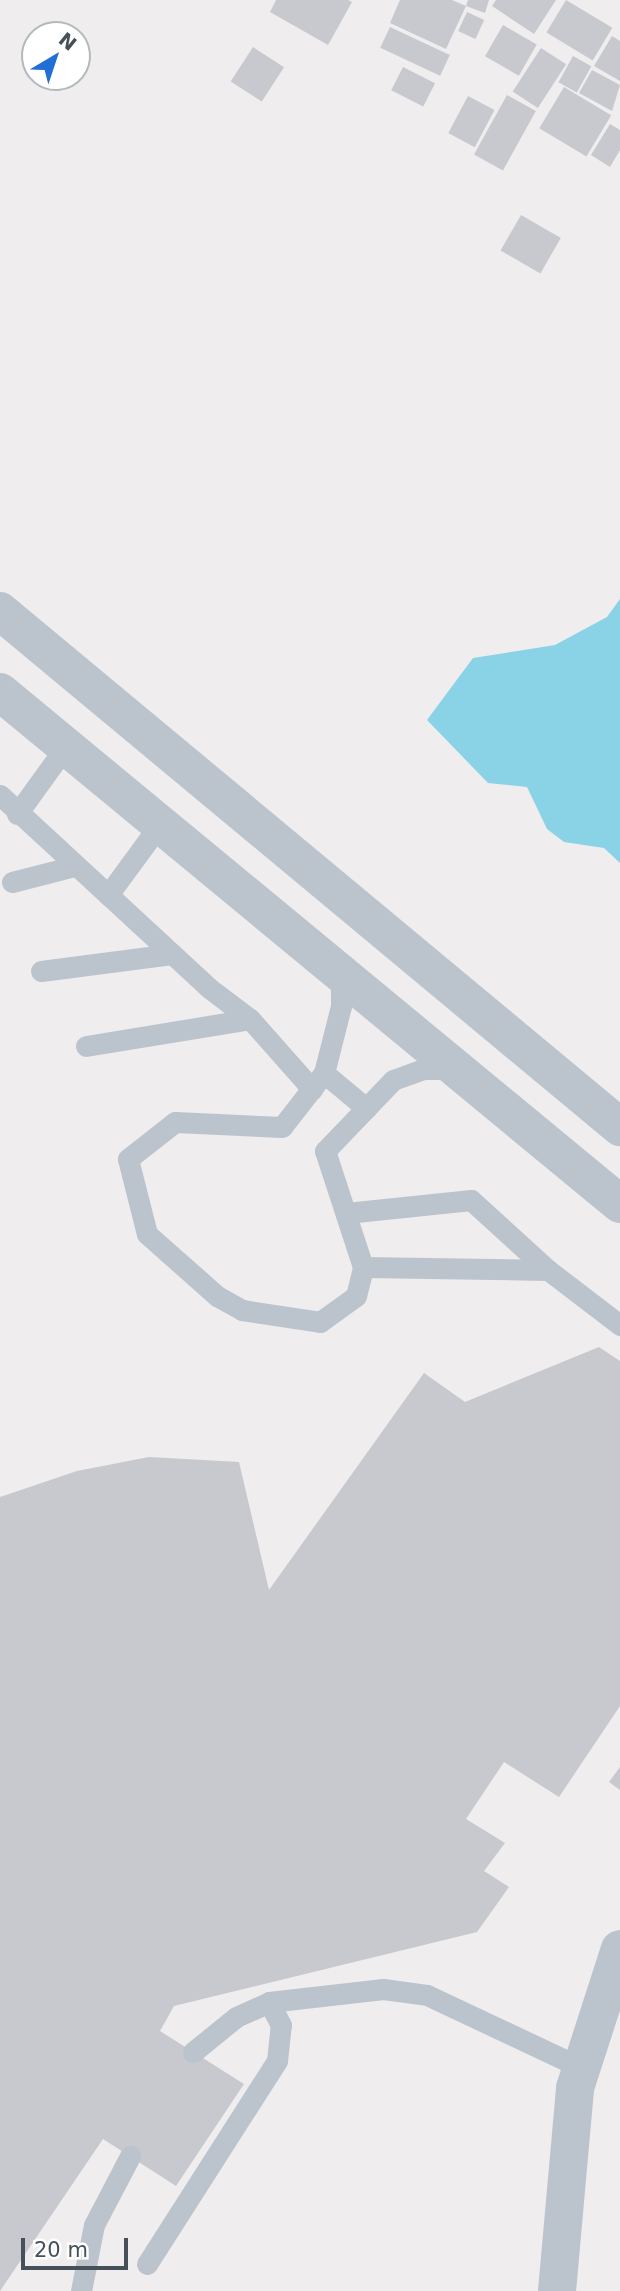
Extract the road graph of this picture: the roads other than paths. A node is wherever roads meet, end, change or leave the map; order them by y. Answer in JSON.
{"nodes":[{"id":1,"x":0,"y":611,"type":"edge"},
{"id":2,"x":0,"y":692,"type":"edge"},
{"id":3,"x":145,"y":731,"type":"junction"},
{"id":4,"x":66,"y":746,"type":"junction"},
{"id":5,"x":105,"y":779,"type":"junction"},
{"id":6,"x":0,"y":795,"type":"edge"},
{"id":7,"x":17,"y":814,"type":"junction"},
{"id":8,"x":160,"y":824,"type":"junction"},
{"id":9,"x":75,"y":866,"type":"junction"},
{"id":10,"x":12,"y":882,"type":"dead end"},
{"id":11,"x":108,"y":895,"type":"junction"},
{"id":12,"x":172,"y":954,"type":"junction"},
{"id":13,"x":41,"y":971,"type":"dead end"},
{"id":14,"x":341,"y":973,"type":"junction"},
{"id":15,"x":250,"y":1019,"type":"junction"},
{"id":16,"x":86,"y":1046,"type":"dead end"},
{"id":17,"x":457,"y":1069,"type":"junction"},
{"id":18,"x":318,"y":1081,"type":"junction"},
{"id":19,"x":366,"y":1108,"type":"junction"},
{"id":20,"x":620,"y":1127,"type":"edge"},
{"id":21,"x":620,"y":1204,"type":"edge"},
{"id":22,"x":346,"y":1213,"type":"junction"},
{"id":23,"x":363,"y":1267,"type":"junction"},
{"id":24,"x":548,"y":1270,"type":"junction"},
{"id":25,"x":620,"y":1325,"type":"edge"},
{"id":26,"x":620,"y":1948,"type":"edge"},
{"id":27,"x":269,"y":2002,"type":"junction"},
{"id":28,"x":194,"y":2052,"type":"dead end"},
{"id":29,"x":580,"y":2067,"type":"junction"},
{"id":30,"x":130,"y":2156,"type":"dead end"},
{"id":31,"x":148,"y":2264,"type":"dead end"},
{"id":32,"x":81,"y":2291,"type":"edge"},
{"id":33,"x":557,"y":2291,"type":"edge"}],
"edges":[{"from":1,"to":3,"type":"street"},
{"from":2,"to":4,"type":"street"},
{"from":3,"to":5,"type":"street"},
{"from":3,"to":20,"type":"street"},
{"from":4,"to":5,"type":"street"},
{"from":4,"to":7,"type":"lane"},
{"from":5,"to":8,"type":"street"},
{"from":6,"to":7,"type":"lane"},
{"from":7,"to":9,"type":"lane"},
{"from":8,"to":11,"type":"lane"},
{"from":8,"to":14,"type":"street"},
{"from":9,"to":10,"type":"lane"},
{"from":9,"to":11,"type":"lane"},
{"from":11,"to":12,"type":"lane"},
{"from":12,"to":13,"type":"lane"},
{"from":12,"to":15,"type":"lane"},
{"from":14,"to":17,"type":"street"},
{"from":14,"to":18,"type":"lane"},
{"from":15,"to":16,"type":"lane"},
{"from":15,"to":18,"type":"lane"},
{"from":17,"to":19,"type":"lane"},
{"from":17,"to":21,"type":"street"},
{"from":18,"to":19,"type":"lane"},
{"from":18,"to":23,"type":"lane"},
{"from":19,"to":22,"type":"lane"},
{"from":22,"to":23,"type":"lane"},
{"from":22,"to":24,"type":"lane"},
{"from":23,"to":24,"type":"lane"},
{"from":24,"to":25,"type":"lane"},
{"from":26,"to":29,"type":"street"},
{"from":27,"to":28,"type":"lane"},
{"from":27,"to":29,"type":"lane"},
{"from":27,"to":31,"type":"lane"},
{"from":29,"to":33,"type":"street"},
{"from":30,"to":32,"type":"lane"}]}
